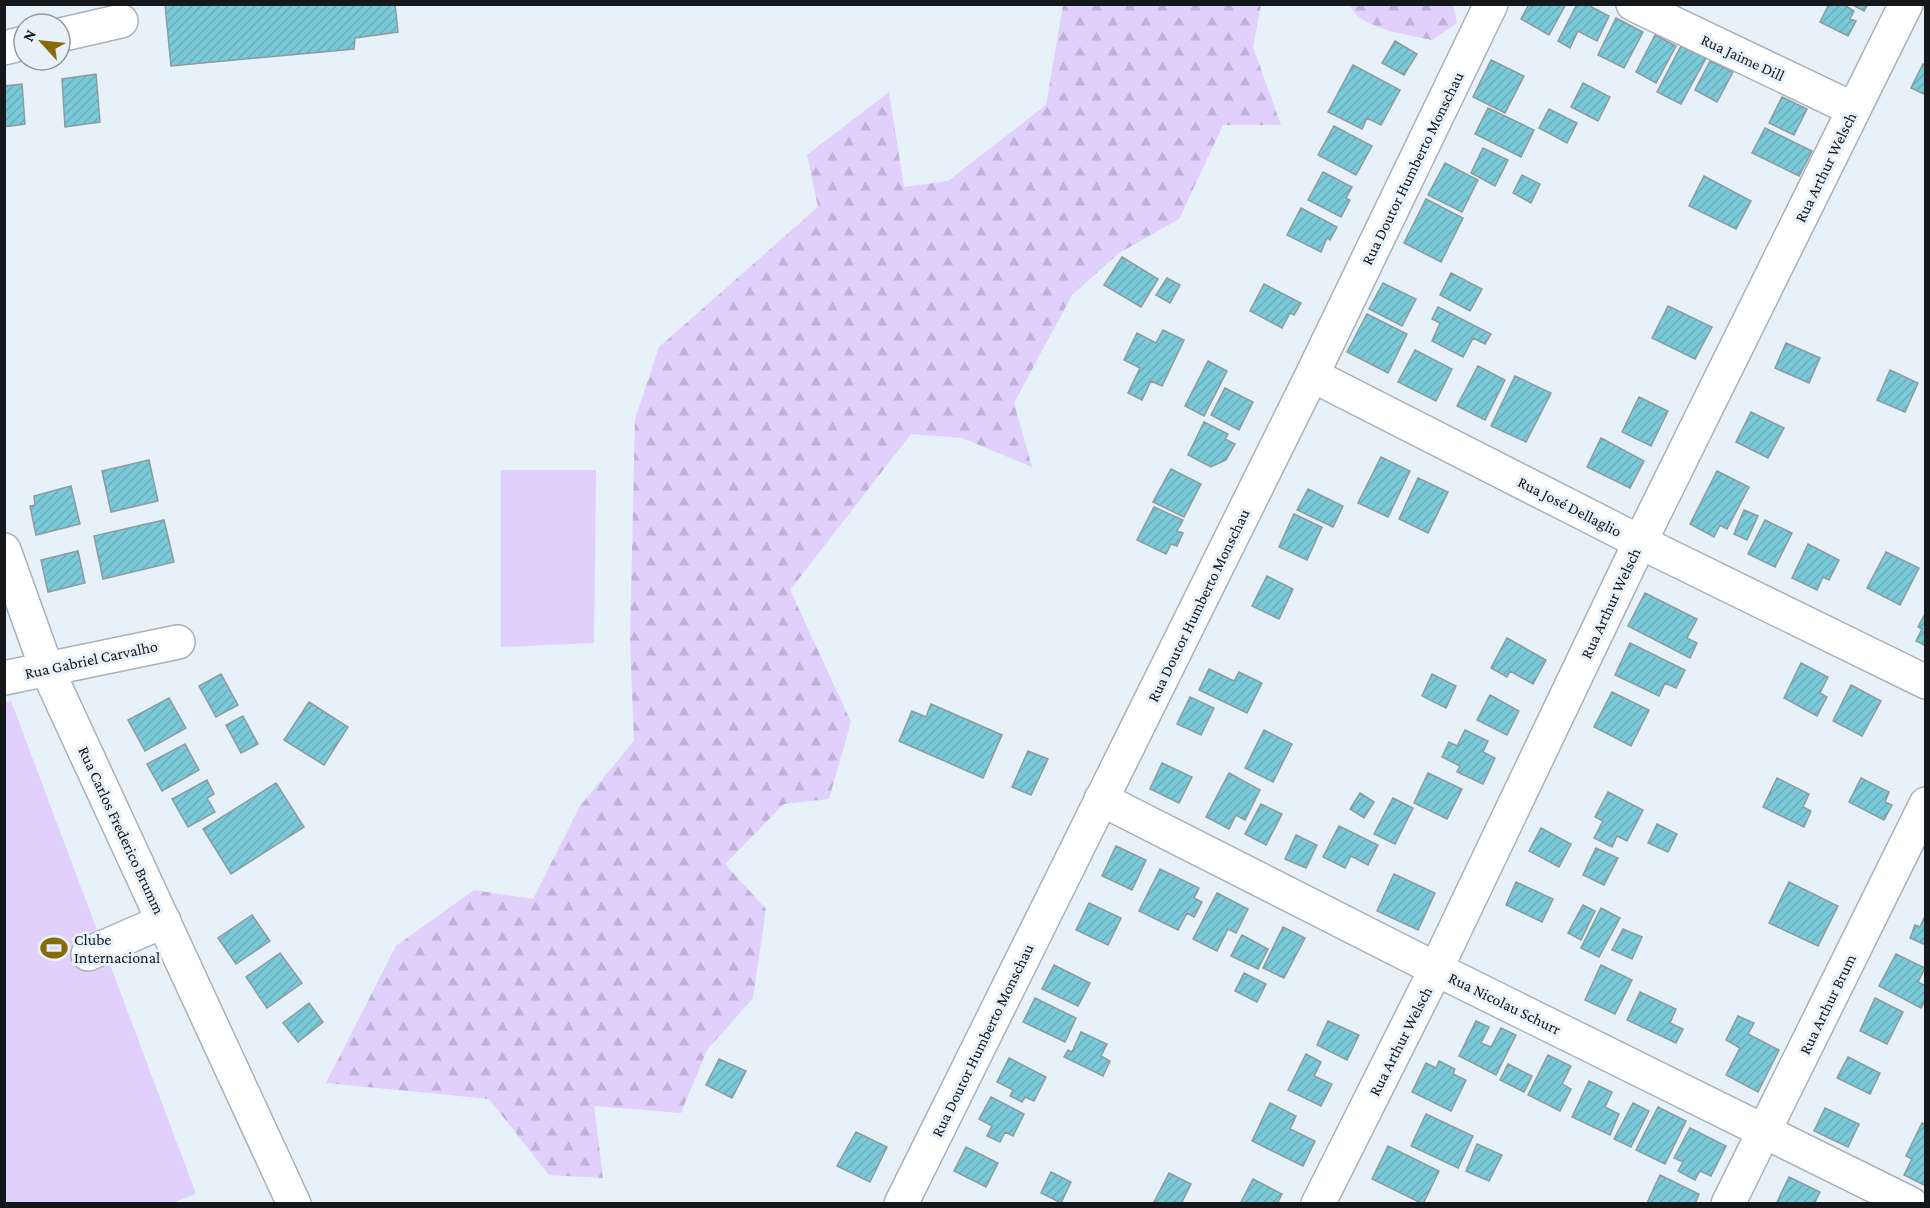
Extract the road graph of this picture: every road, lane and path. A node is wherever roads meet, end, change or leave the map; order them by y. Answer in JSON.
{"nodes":[{"id":1,"x":1491,"y":4,"type":"edge"},
{"id":2,"x":1633,"y":4,"type":"edge"},
{"id":3,"x":1906,"y":4,"type":"edge"},
{"id":4,"x":121,"y":21,"type":"dead end"},
{"id":5,"x":72,"y":32,"type":"edge"},
{"id":6,"x":1853,"y":109,"type":"junction"},
{"id":7,"x":1312,"y":375,"type":"junction"},
{"id":8,"x":1640,"y":542,"type":"junction"},
{"id":9,"x":4,"y":550,"type":"edge"},
{"id":10,"x":178,"y":642,"type":"dead end"},
{"id":11,"x":46,"y":667,"type":"junction"},
{"id":12,"x":4,"y":678,"type":"edge"},
{"id":13,"x":1926,"y":682,"type":"edge"},
{"id":14,"x":1101,"y":800,"type":"junction"},
{"id":15,"x":1926,"y":804,"type":"edge"},
{"id":16,"x":164,"y":921,"type":"junction"},
{"id":17,"x":88,"y":954,"type":"dead end"},
{"id":18,"x":1436,"y":969,"type":"junction"},
{"id":19,"x":1764,"y":1131,"type":"junction"},
{"id":20,"x":294,"y":1203,"type":"edge"},
{"id":21,"x":901,"y":1203,"type":"edge"},
{"id":22,"x":1318,"y":1203,"type":"edge"},
{"id":23,"x":1728,"y":1203,"type":"edge"},
{"id":24,"x":1911,"y":1203,"type":"edge"}],
"edges":[{"from":1,"to":7,"type":"street","name":"Rua Doutor Humberto Monschau"},
{"from":2,"to":6,"type":"street","name":"Rua Jaime Dill"},
{"from":3,"to":6,"type":"street","name":"Rua Arthur Welsch"},
{"from":4,"to":5,"type":"street"},
{"from":6,"to":8,"type":"street","name":"Rua Arthur Welsch"},
{"from":7,"to":8,"type":"street","name":"Rua José Dellaglio"},
{"from":7,"to":14,"type":"street","name":"Rua Doutor Humberto Monschau"},
{"from":8,"to":13,"type":"street","name":"Rua José Dellaglio"},
{"from":8,"to":18,"type":"street","name":"Rua Arthur Welsch"},
{"from":9,"to":11,"type":"street","name":"Rua Carlos Frederico Brumm"},
{"from":10,"to":11,"type":"street","name":"Rua Gabriel Carvalho"},
{"from":11,"to":12,"type":"street","name":"Rua Gabriel Carvalho"},
{"from":11,"to":16,"type":"street","name":"Rua Carlos Frederico Brumm"},
{"from":14,"to":18,"type":"street","name":"Rua Nicolau Schurr"},
{"from":14,"to":21,"type":"street","name":"Rua Doutor Humberto Monschau"},
{"from":15,"to":19,"type":"street","name":"Rua Arthur Brum"},
{"from":16,"to":17,"type":"street"},
{"from":16,"to":20,"type":"street","name":"Rua Carlos Frederico Brumm"},
{"from":18,"to":19,"type":"street","name":"Rua Nicolau Schurr"},
{"from":18,"to":22,"type":"street","name":"Rua Arthur Welsch"},
{"from":19,"to":23,"type":"street","name":"Rua Arthur Brum"},
{"from":19,"to":24,"type":"street","name":"Rua Nicolau Schurr"}]}
